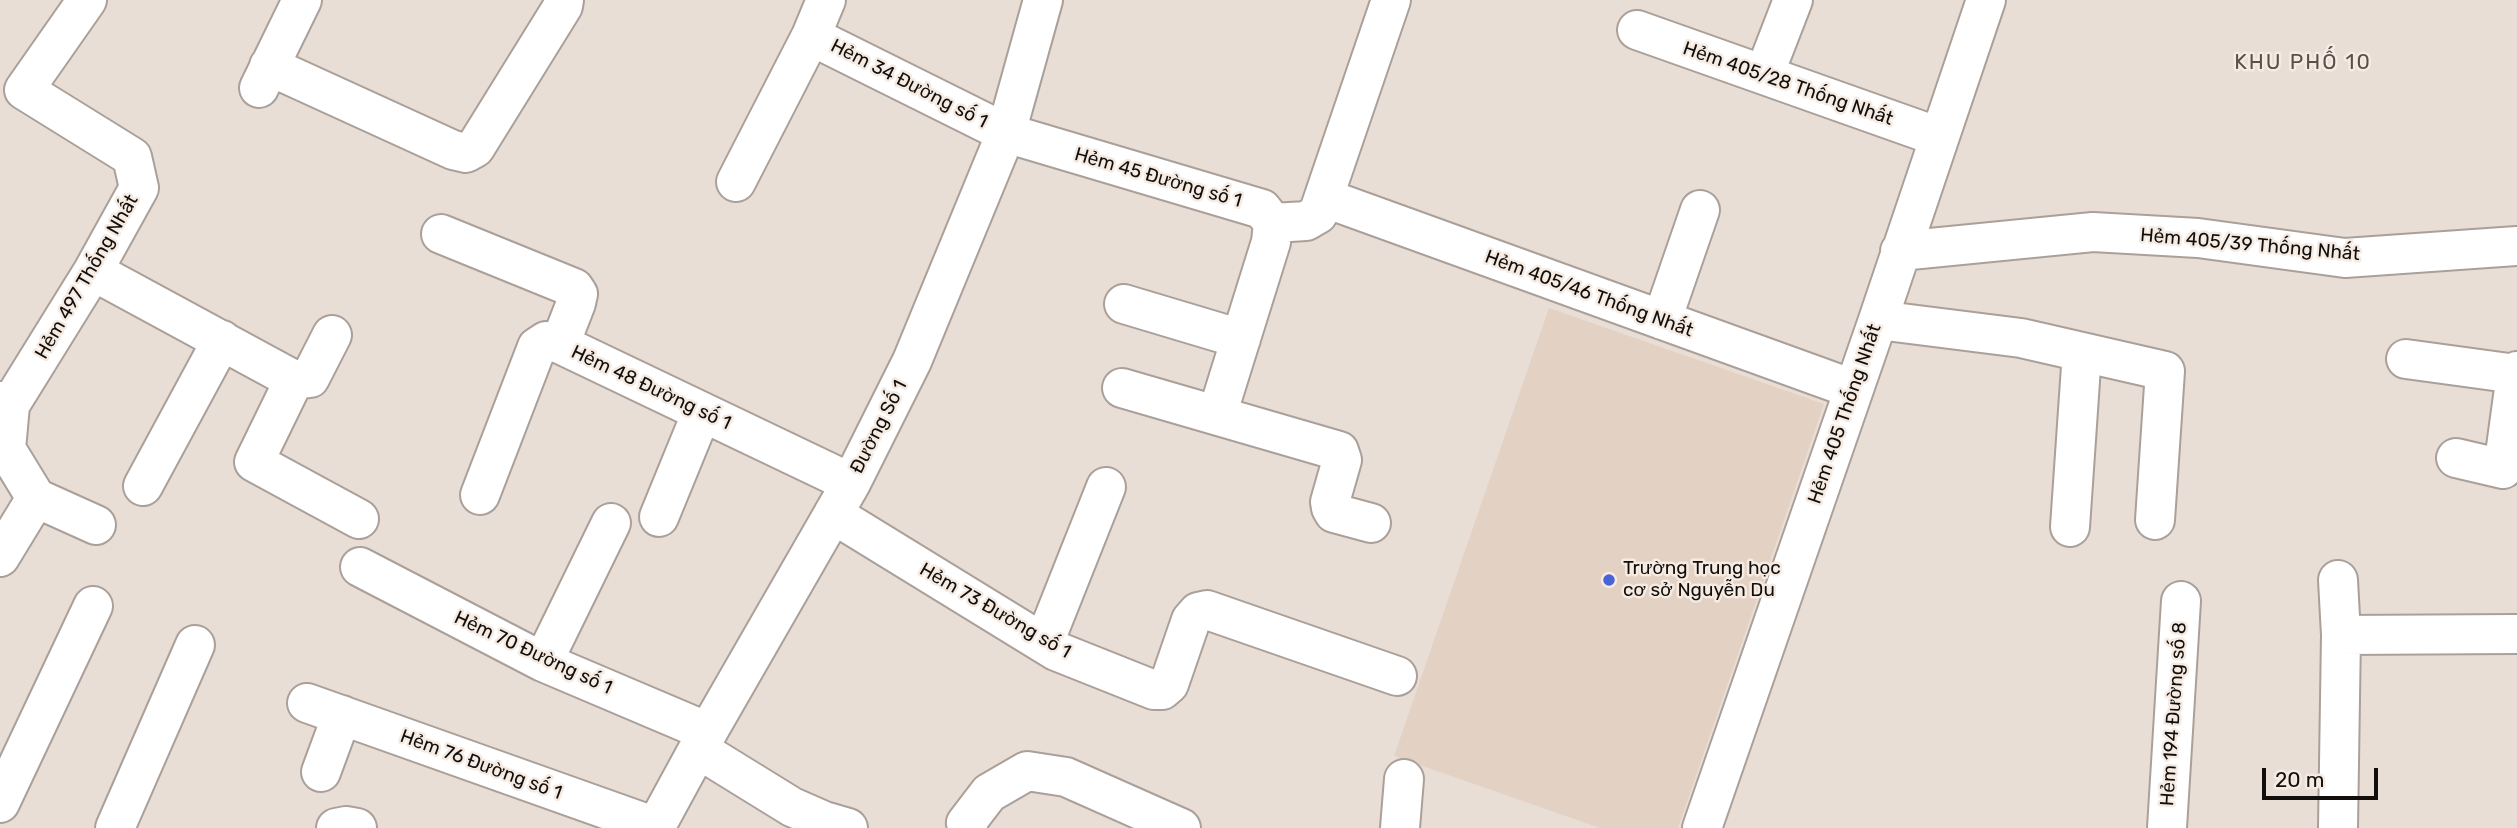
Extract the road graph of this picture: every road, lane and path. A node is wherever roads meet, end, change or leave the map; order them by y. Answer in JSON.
{"nodes":[{"id":1,"x":87,"y":0,"type":"edge"},
{"id":2,"x":302,"y":0,"type":"edge"},
{"id":3,"x":564,"y":0,"type":"edge"},
{"id":4,"x":826,"y":0,"type":"edge"},
{"id":5,"x":1044,"y":0,"type":"edge"},
{"id":6,"x":1391,"y":0,"type":"edge"},
{"id":7,"x":1793,"y":0,"type":"edge"},
{"id":8,"x":1986,"y":0,"type":"edge"},
{"id":9,"x":1637,"y":30,"type":"dead end"},
{"id":10,"x":811,"y":36,"type":"junction"},
{"id":11,"x":1764,"y":75,"type":"junction"},
{"id":12,"x":1006,"y":133,"type":"junction"},
{"id":13,"x":1939,"y":137,"type":"junction"},
{"id":14,"x":736,"y":182,"type":"dead end"},
{"id":15,"x":1325,"y":198,"type":"junction"},
{"id":16,"x":1700,"y":210,"type":"dead end"},
{"id":17,"x":1273,"y":223,"type":"junction"},
{"id":18,"x":441,"y":234,"type":"dead end"},
{"id":19,"x":2517,"y":246,"type":"edge"},
{"id":20,"x":1900,"y":251,"type":"junction"},
{"id":21,"x":93,"y":271,"type":"junction"},
{"id":22,"x":1124,"y":304,"type":"dead end"},
{"id":23,"x":1662,"y":320,"type":"junction"},
{"id":24,"x":1878,"y":320,"type":"junction"},
{"id":25,"x":332,"y":335,"type":"dead end"},
{"id":26,"x":1241,"y":339,"type":"junction"},
{"id":27,"x":222,"y":340,"type":"junction"},
{"id":28,"x":559,"y":344,"type":"junction"},
{"id":29,"x":2082,"y":352,"type":"junction"},
{"id":30,"x":2406,"y":359,"type":"dead end"},
{"id":31,"x":2517,"y":373,"type":"edge"},
{"id":32,"x":294,"y":380,"type":"junction"},
{"id":33,"x":1122,"y":388,"type":"dead end"},
{"id":34,"x":1853,"y":389,"type":"junction"},
{"id":35,"x":5,"y":403,"type":"edge"},
{"id":36,"x":702,"y":412,"type":"junction"},
{"id":37,"x":1217,"y":415,"type":"junction"},
{"id":38,"x":2456,"y":458,"type":"dead end"},
{"id":39,"x":143,"y":486,"type":"dead end"},
{"id":40,"x":1106,"y":487,"type":"dead end"},
{"id":41,"x":480,"y":495,"type":"dead end"},
{"id":42,"x":36,"y":498,"type":"junction"},
{"id":43,"x":842,"y":498,"type":"junction"},
{"id":44,"x":659,"y":517,"type":"dead end"},
{"id":45,"x":359,"y":519,"type":"dead end"},
{"id":46,"x":2155,"y":520,"type":"dead end"},
{"id":47,"x":611,"y":523,"type":"dead end"},
{"id":48,"x":1371,"y":523,"type":"dead end"},
{"id":49,"x":96,"y":526,"type":"dead end"},
{"id":50,"x":2070,"y":527,"type":"dead end"},
{"id":51,"x":0,"y":557,"type":"edge"},
{"id":52,"x":360,"y":567,"type":"dead end"},
{"id":53,"x":2338,"y":580,"type":"dead end"},
{"id":54,"x":2181,"y":601,"type":"dead end"},
{"id":55,"x":93,"y":606,"type":"dead end"},
{"id":56,"x":2517,"y":634,"type":"edge"},
{"id":57,"x":2341,"y":635,"type":"junction"},
{"id":58,"x":1044,"y":643,"type":"junction"},
{"id":59,"x":195,"y":645,"type":"dead end"},
{"id":60,"x":543,"y":662,"type":"junction"},
{"id":61,"x":1397,"y":676,"type":"dead end"},
{"id":62,"x":703,"y":740,"type":"junction"},
{"id":63,"x":321,"y":772,"type":"dead end"},
{"id":64,"x":1404,"y":779,"type":"dead end"},
{"id":65,"x":0,"y":803,"type":"edge"},
{"id":66,"x":967,"y":826,"type":"edge"},
{"id":67,"x":655,"y":827,"type":"edge"},
{"id":68,"x":115,"y":828,"type":"edge"},
{"id":69,"x":336,"y":828,"type":"edge"},
{"id":70,"x":357,"y":828,"type":"edge"},
{"id":71,"x":848,"y":828,"type":"edge"},
{"id":72,"x":1181,"y":828,"type":"edge"},
{"id":73,"x":1400,"y":828,"type":"edge"},
{"id":74,"x":1702,"y":828,"type":"edge"},
{"id":75,"x":2167,"y":828,"type":"edge"},
{"id":76,"x":2338,"y":828,"type":"edge"}],
"edges":[{"from":1,"to":21,"type":"street","name":"Hẻm 497 Thống Nhất"},
{"from":2,"to":3,"type":"street"},
{"from":4,"to":10,"type":"street","name":"Hẻm 34 Đường số 1"},
{"from":5,"to":12,"type":"street","name":"Đường Số 1"},
{"from":6,"to":15,"type":"street"},
{"from":7,"to":11,"type":"street"},
{"from":8,"to":13,"type":"street","name":"Hẻm 405 Thống Nhất"},
{"from":9,"to":11,"type":"street","name":"Hẻm 405/28 Thống Nhất"},
{"from":10,"to":12,"type":"street","name":"Hẻm 34 Đường số 1"},
{"from":10,"to":14,"type":"street","name":"Hẻm 34 Đường số 1"},
{"from":11,"to":13,"type":"street","name":"Hẻm 405/28 Thống Nhất"},
{"from":12,"to":17,"type":"street","name":"Hẻm 45 Đường số 1"},
{"from":12,"to":43,"type":"street","name":"Đường Số 1"},
{"from":13,"to":20,"type":"street","name":"Hẻm 405 Thống Nhất"},
{"from":15,"to":17,"type":"street"},
{"from":15,"to":23,"type":"street","name":"Hẻm 405/46 Thống Nhất"},
{"from":16,"to":23,"type":"street"},
{"from":17,"to":26,"type":"street"},
{"from":18,"to":28,"type":"street","name":"Hẻm 48 Đường số 1"},
{"from":19,"to":20,"type":"street","name":"Hẻm 405/39 Thống Nhất"},
{"from":20,"to":24,"type":"street","name":"Hẻm 405 Thống Nhất"},
{"from":21,"to":27,"type":"street"},
{"from":21,"to":35,"type":"street","name":"Hẻm 497 Thống Nhất"},
{"from":22,"to":26,"type":"street"},
{"from":23,"to":34,"type":"street","name":"Hẻm 405/46 Thống Nhất"},
{"from":24,"to":29,"type":"street"},
{"from":24,"to":34,"type":"street","name":"Hẻm 405 Thống Nhất"},
{"from":25,"to":32,"type":"street"},
{"from":26,"to":37,"type":"street"},
{"from":27,"to":32,"type":"street"},
{"from":27,"to":39,"type":"street"},
{"from":28,"to":36,"type":"street","name":"Hẻm 48 Đường số 1"},
{"from":28,"to":41,"type":"street"},
{"from":29,"to":46,"type":"street"},
{"from":29,"to":50,"type":"street"},
{"from":30,"to":31,"type":"street"},
{"from":31,"to":38,"type":"street"},
{"from":32,"to":45,"type":"street"},
{"from":33,"to":37,"type":"street"},
{"from":34,"to":74,"type":"street","name":"Hẻm 405 Thống Nhất"},
{"from":35,"to":42,"type":"street"},
{"from":36,"to":43,"type":"street","name":"Hẻm 48 Đường số 1"},
{"from":36,"to":44,"type":"street"},
{"from":37,"to":48,"type":"street"},
{"from":40,"to":58,"type":"street"},
{"from":42,"to":49,"type":"street"},
{"from":42,"to":51,"type":"street"},
{"from":43,"to":58,"type":"street","name":"Hẻm 73 Đường số 1"},
{"from":43,"to":62,"type":"street","name":"Đường Số 1"},
{"from":47,"to":60,"type":"street"},
{"from":52,"to":60,"type":"street","name":"Hẻm 70 Đường số 1"},
{"from":53,"to":57,"type":"street"},
{"from":54,"to":75,"type":"street","name":"Hẻm 194 Đường số 8"},
{"from":55,"to":65,"type":"street"},
{"from":56,"to":57,"type":"street"},
{"from":57,"to":76,"type":"street"},
{"from":58,"to":61,"type":"street","name":"Hẻm 73 Đường số 1"},
{"from":59,"to":68,"type":"street"},
{"from":60,"to":62,"type":"street","name":"Hẻm 70 Đường số 1"},
{"from":62,"to":67,"type":"street","name":"Đường Số 1"},
{"from":62,"to":71,"type":"street","name":"Hẻm 70 Đường số 1"},
{"from":63,"to":67,"type":"street","name":"Hẻm 76 Đường số 1"},
{"from":64,"to":73,"type":"street"},
{"from":66,"to":72,"type":"street"},
{"from":69,"to":70,"type":"street"}]}
